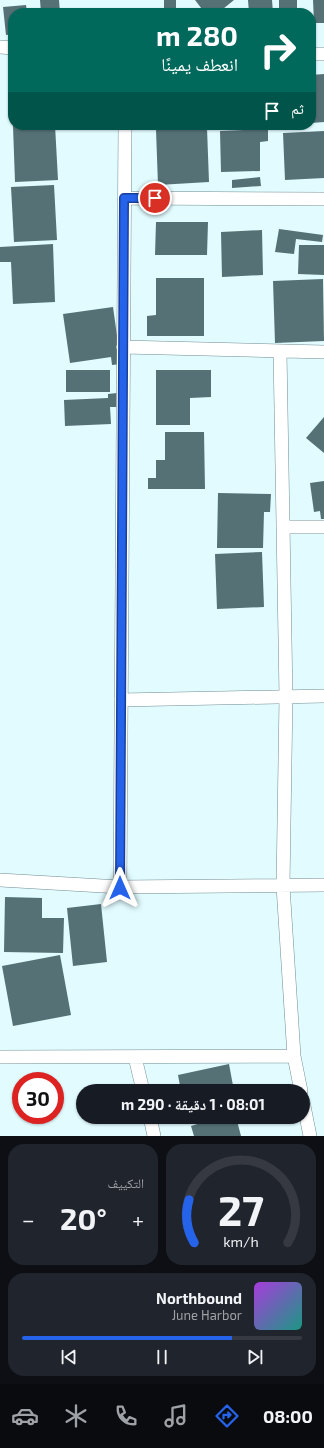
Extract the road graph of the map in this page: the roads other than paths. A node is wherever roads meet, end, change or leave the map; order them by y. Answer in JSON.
{"nodes":[{"id":1,"x":125,"y":130,"type":"edge"},
{"id":2,"x":124,"y":198,"type":"junction"},
{"id":3,"x":324,"y":199,"type":"edge"},
{"id":4,"x":123,"y":347,"type":"junction"},
{"id":5,"x":280,"y":351,"type":"junction"},
{"id":6,"x":324,"y":352,"type":"edge"},
{"id":7,"x":283,"y":527,"type":"junction"},
{"id":8,"x":324,"y":527,"type":"edge"},
{"id":9,"x":324,"y":696,"type":"edge"},
{"id":10,"x":286,"y":697,"type":"junction"},
{"id":11,"x":121,"y":700,"type":"junction"},
{"id":12,"x":0,"y":880,"type":"edge"},
{"id":13,"x":283,"y":886,"type":"junction"},
{"id":14,"x":324,"y":886,"type":"edge"},
{"id":15,"x":120,"y":888,"type":"junction"},
{"id":16,"x":294,"y":1056,"type":"junction"},
{"id":17,"x":0,"y":1057,"type":"edge"},
{"id":18,"x":135,"y":1057,"type":"junction"},
{"id":19,"x":141,"y":1084,"type":"edge"},
{"id":20,"x":300,"y":1084,"type":"edge"},
{"id":21,"x":151,"y":1124,"type":"edge"},
{"id":22,"x":308,"y":1124,"type":"edge"},
{"id":23,"x":154,"y":1136,"type":"edge"},
{"id":24,"x":310,"y":1136,"type":"edge"}],
"edges":[{"from":1,"to":2,"type":"street"},
{"from":2,"to":3,"type":"street"},
{"from":2,"to":4,"type":"street"},
{"from":4,"to":5,"type":"street"},
{"from":4,"to":11,"type":"street"},
{"from":5,"to":6,"type":"street"},
{"from":5,"to":7,"type":"street"},
{"from":7,"to":8,"type":"street"},
{"from":7,"to":10,"type":"street"},
{"from":9,"to":10,"type":"street"},
{"from":10,"to":11,"type":"street"},
{"from":10,"to":13,"type":"street"},
{"from":11,"to":15,"type":"street"},
{"from":12,"to":15,"type":"street"},
{"from":13,"to":14,"type":"street"},
{"from":13,"to":15,"type":"street"},
{"from":13,"to":16,"type":"street"},
{"from":16,"to":18,"type":"street"},
{"from":16,"to":20,"type":"street"},
{"from":17,"to":18,"type":"street"},
{"from":18,"to":19,"type":"street"},
{"from":21,"to":23,"type":"street"},
{"from":22,"to":24,"type":"street"}]}
